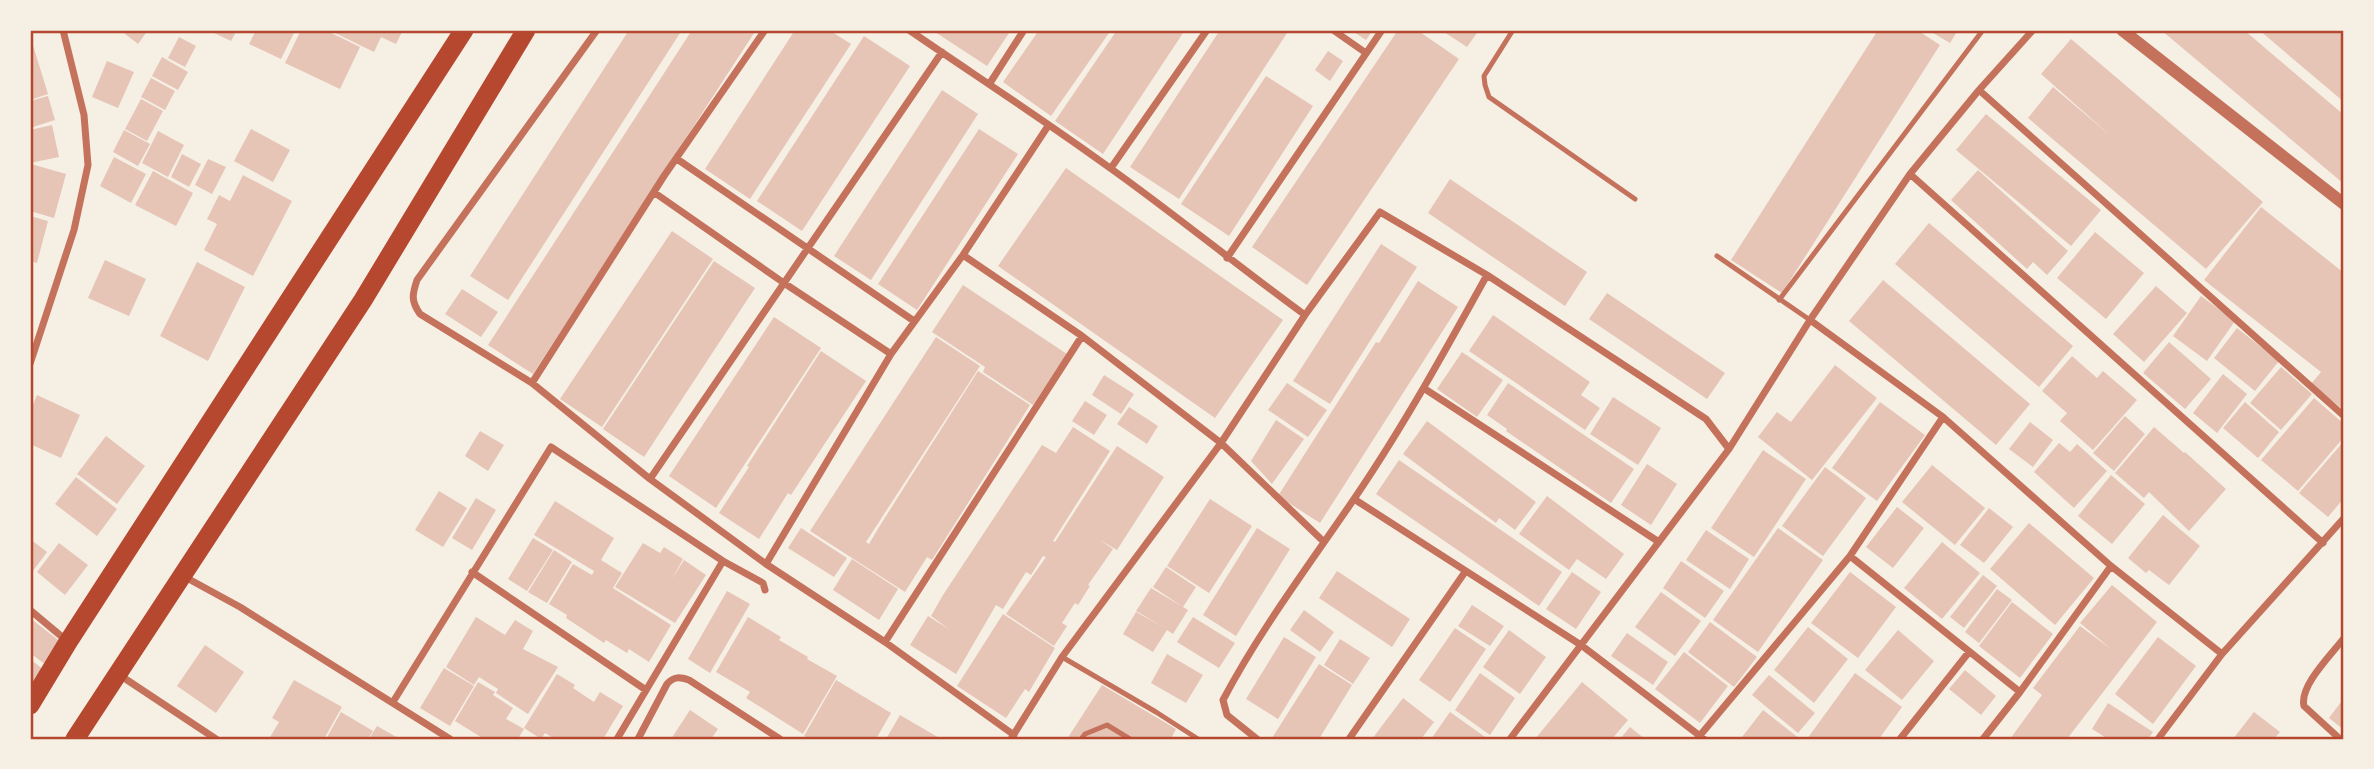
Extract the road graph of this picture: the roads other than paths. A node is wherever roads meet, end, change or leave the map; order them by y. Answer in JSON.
{"nodes":[{"id":1,"x":63,"y":30,"type":"edge"},
{"id":2,"x":464,"y":30,"type":"edge"},
{"id":3,"x":526,"y":30,"type":"edge"},
{"id":4,"x":597,"y":30,"type":"edge"},
{"id":5,"x":765,"y":30,"type":"edge"},
{"id":6,"x":909,"y":30,"type":"edge"},
{"id":7,"x":1024,"y":30,"type":"edge"},
{"id":8,"x":1207,"y":30,"type":"edge"},
{"id":9,"x":1333,"y":30,"type":"edge"},
{"id":10,"x":1382,"y":30,"type":"edge"},
{"id":11,"x":1513,"y":30,"type":"edge"},
{"id":12,"x":1983,"y":30,"type":"edge"},
{"id":13,"x":2033,"y":30,"type":"edge"},
{"id":14,"x":2122,"y":30,"type":"edge"},
{"id":15,"x":942,"y":52,"type":"junction"},
{"id":16,"x":1366,"y":53,"type":"junction"},
{"id":17,"x":990,"y":83,"type":"junction"},
{"id":18,"x":1979,"y":90,"type":"junction"},
{"id":19,"x":1048,"y":125,"type":"junction"},
{"id":20,"x":677,"y":159,"type":"junction"},
{"id":21,"x":1111,"y":168,"type":"junction"},
{"id":22,"x":1910,"y":174,"type":"junction"},
{"id":23,"x":654,"y":192,"type":"junction"},
{"id":24,"x":1635,"y":199,"type":"dead end"},
{"id":25,"x":2344,"y":204,"type":"edge"},
{"id":26,"x":808,"y":248,"type":"junction"},
{"id":27,"x":963,"y":255,"type":"junction"},
{"id":28,"x":1717,"y":256,"type":"dead end"},
{"id":29,"x":1227,"y":258,"type":"junction"},
{"id":30,"x":1487,"y":275,"type":"junction"},
{"id":31,"x":784,"y":283,"type":"junction"},
{"id":32,"x":1779,"y":300,"type":"junction"},
{"id":33,"x":1305,"y":315,"type":"junction"},
{"id":34,"x":1810,"y":320,"type":"junction"},
{"id":35,"x":914,"y":321,"type":"junction"},
{"id":36,"x":1082,"y":336,"type":"junction"},
{"id":37,"x":891,"y":354,"type":"junction"},
{"id":38,"x":30,"y":364,"type":"edge"},
{"id":39,"x":532,"y":383,"type":"junction"},
{"id":40,"x":1425,"y":389,"type":"junction"},
{"id":41,"x":2344,"y":416,"type":"edge"},
{"id":42,"x":1942,"y":417,"type":"junction"},
{"id":43,"x":1221,"y":443,"type":"junction"},
{"id":44,"x":1729,"y":449,"type":"junction"},
{"id":45,"x":650,"y":479,"type":"junction"},
{"id":46,"x":1354,"y":499,"type":"junction"},
{"id":47,"x":2344,"y":518,"type":"edge"},
{"id":48,"x":1323,"y":541,"type":"junction"},
{"id":49,"x":1659,"y":542,"type":"junction"},
{"id":50,"x":2323,"y":543,"type":"junction"},
{"id":51,"x":1850,"y":556,"type":"junction"},
{"id":52,"x":723,"y":561,"type":"junction"},
{"id":53,"x":766,"y":564,"type":"junction"},
{"id":54,"x":2111,"y":566,"type":"junction"},
{"id":55,"x":472,"y":572,"type":"junction"},
{"id":56,"x":1465,"y":572,"type":"junction"},
{"id":57,"x":183,"y":575,"type":"junction"},
{"id":58,"x":765,"y":590,"type":"dead end"},
{"id":59,"x":30,"y":610,"type":"edge"},
{"id":60,"x":2344,"y":638,"type":"edge"},
{"id":61,"x":68,"y":642,"type":"junction"},
{"id":62,"x":885,"y":642,"type":"junction"},
{"id":63,"x":1581,"y":645,"type":"junction"},
{"id":64,"x":1969,"y":652,"type":"junction"},
{"id":65,"x":2222,"y":654,"type":"junction"},
{"id":66,"x":1062,"y":657,"type":"junction"},
{"id":67,"x":117,"y":673,"type":"junction"},
{"id":68,"x":646,"y":690,"type":"junction"},
{"id":69,"x":2020,"y":692,"type":"junction"},
{"id":70,"x":393,"y":702,"type":"junction"},
{"id":71,"x":30,"y":705,"type":"edge"},
{"id":72,"x":1012,"y":737,"type":"edge"},
{"id":73,"x":1700,"y":738,"type":"edge"},
{"id":74,"x":75,"y":739,"type":"edge"},
{"id":75,"x":216,"y":739,"type":"edge"},
{"id":76,"x":450,"y":739,"type":"edge"},
{"id":77,"x":617,"y":739,"type":"edge"},
{"id":78,"x":638,"y":739,"type":"edge"},
{"id":79,"x":780,"y":739,"type":"edge"},
{"id":80,"x":1082,"y":739,"type":"edge"},
{"id":81,"x":1130,"y":739,"type":"edge"},
{"id":82,"x":1198,"y":739,"type":"edge"},
{"id":83,"x":1257,"y":739,"type":"edge"},
{"id":84,"x":1349,"y":739,"type":"edge"},
{"id":85,"x":1510,"y":739,"type":"edge"},
{"id":86,"x":1900,"y":739,"type":"edge"},
{"id":87,"x":1983,"y":739,"type":"edge"},
{"id":88,"x":2158,"y":739,"type":"edge"},
{"id":89,"x":2340,"y":739,"type":"edge"}],
"edges":[{"from":1,"to":38,"type":"street"},
{"from":2,"to":61,"type":"highway"},
{"from":3,"to":57,"type":"highway"},
{"from":4,"to":39,"type":"street"},
{"from":5,"to":20,"type":"street"},
{"from":6,"to":15,"type":"street"},
{"from":7,"to":17,"type":"street"},
{"from":8,"to":21,"type":"street"},
{"from":9,"to":16,"type":"street"},
{"from":10,"to":16,"type":"street"},
{"from":11,"to":24,"type":"lane"},
{"from":12,"to":32,"type":"lane"},
{"from":13,"to":18,"type":"street"},
{"from":14,"to":25,"type":"street"},
{"from":15,"to":17,"type":"street"},
{"from":15,"to":26,"type":"street"},
{"from":16,"to":29,"type":"street"},
{"from":17,"to":19,"type":"street"},
{"from":18,"to":22,"type":"street"},
{"from":18,"to":41,"type":"street"},
{"from":19,"to":21,"type":"street"},
{"from":19,"to":27,"type":"street"},
{"from":20,"to":23,"type":"street"},
{"from":20,"to":26,"type":"street"},
{"from":21,"to":29,"type":"street"},
{"from":22,"to":34,"type":"street"},
{"from":22,"to":50,"type":"street"},
{"from":23,"to":31,"type":"street"},
{"from":23,"to":39,"type":"street"},
{"from":26,"to":31,"type":"street"},
{"from":26,"to":35,"type":"street"},
{"from":27,"to":35,"type":"street"},
{"from":27,"to":36,"type":"street"},
{"from":28,"to":32,"type":"lane"},
{"from":29,"to":33,"type":"street"},
{"from":30,"to":33,"type":"street"},
{"from":30,"to":40,"type":"street"},
{"from":30,"to":44,"type":"street"},
{"from":31,"to":37,"type":"street"},
{"from":31,"to":45,"type":"street"},
{"from":32,"to":34,"type":"lane"},
{"from":33,"to":43,"type":"street"},
{"from":34,"to":42,"type":"street"},
{"from":34,"to":44,"type":"street"},
{"from":35,"to":37,"type":"street"},
{"from":36,"to":43,"type":"street"},
{"from":36,"to":62,"type":"street"},
{"from":37,"to":53,"type":"street"},
{"from":39,"to":45,"type":"street"},
{"from":40,"to":46,"type":"street"},
{"from":40,"to":49,"type":"street"},
{"from":42,"to":51,"type":"street"},
{"from":42,"to":54,"type":"street"},
{"from":43,"to":48,"type":"street"},
{"from":43,"to":66,"type":"street"},
{"from":44,"to":49,"type":"street"},
{"from":45,"to":53,"type":"street"},
{"from":46,"to":48,"type":"street"},
{"from":46,"to":56,"type":"street"},
{"from":47,"to":50,"type":"street"},
{"from":48,"to":83,"type":"street"},
{"from":49,"to":63,"type":"street"},
{"from":50,"to":65,"type":"street"},
{"from":51,"to":64,"type":"street"},
{"from":51,"to":73,"type":"street"},
{"from":52,"to":55,"type":"street"},
{"from":52,"to":58,"type":"street"},
{"from":52,"to":68,"type":"street"},
{"from":53,"to":62,"type":"street"},
{"from":54,"to":65,"type":"street"},
{"from":54,"to":69,"type":"street"},
{"from":55,"to":68,"type":"street"},
{"from":55,"to":70,"type":"street"},
{"from":56,"to":63,"type":"street"},
{"from":56,"to":84,"type":"street"},
{"from":57,"to":67,"type":"highway"},
{"from":57,"to":70,"type":"street"},
{"from":59,"to":61,"type":"street"},
{"from":60,"to":89,"type":"street"},
{"from":61,"to":71,"type":"highway"},
{"from":62,"to":72,"type":"street"},
{"from":63,"to":73,"type":"street"},
{"from":63,"to":85,"type":"street"},
{"from":64,"to":69,"type":"street"},
{"from":64,"to":86,"type":"street"},
{"from":65,"to":88,"type":"street"},
{"from":66,"to":72,"type":"street"},
{"from":66,"to":82,"type":"lane"},
{"from":67,"to":74,"type":"highway"},
{"from":67,"to":75,"type":"street"},
{"from":68,"to":77,"type":"street"},
{"from":69,"to":87,"type":"street"},
{"from":70,"to":76,"type":"street"},
{"from":78,"to":79,"type":"street"},
{"from":80,"to":81,"type":"lane"}]}
